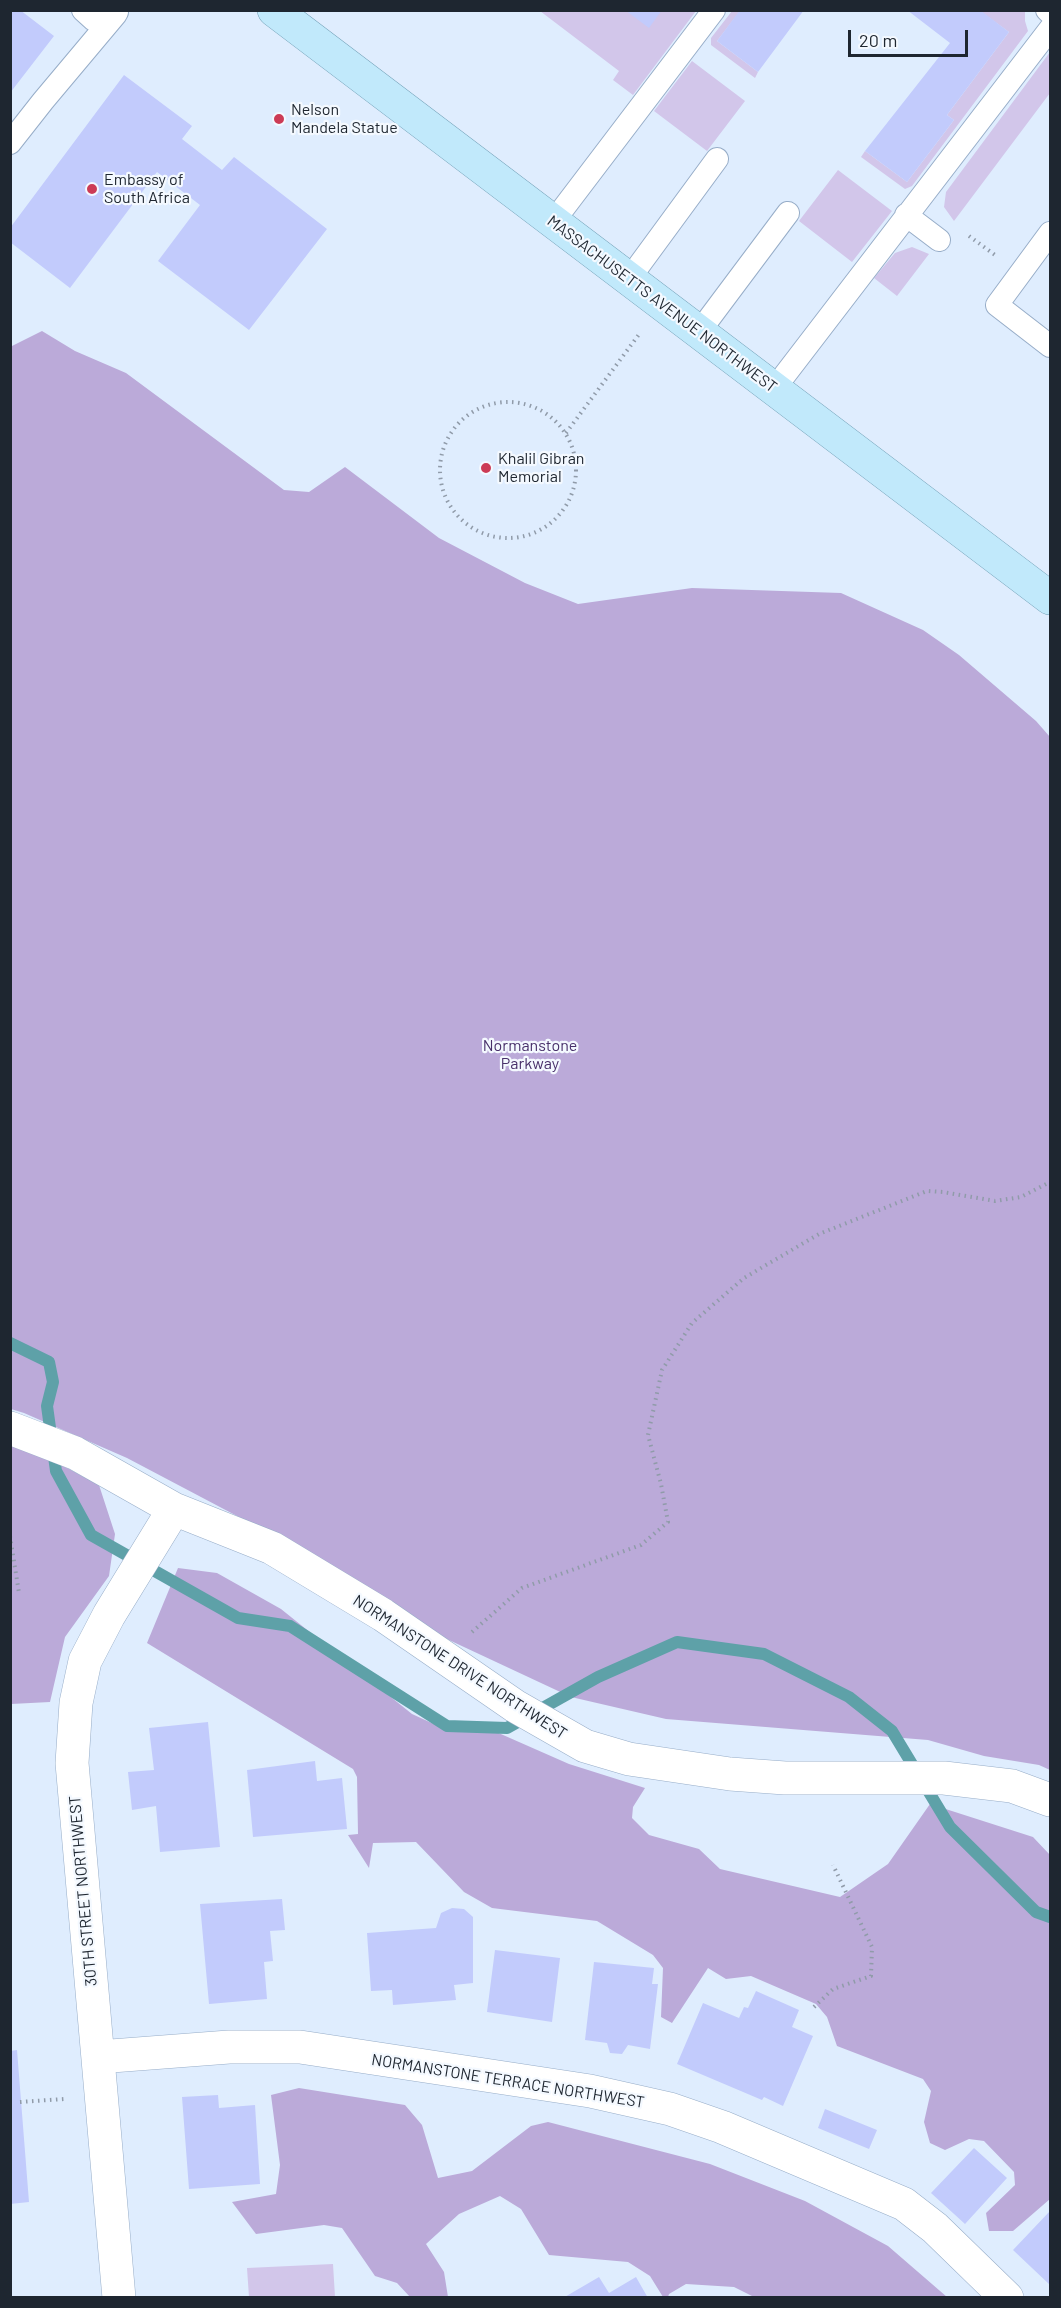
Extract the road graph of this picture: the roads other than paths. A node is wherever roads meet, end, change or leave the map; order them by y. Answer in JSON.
{"nodes":[{"id":1,"x":83,"y":10,"type":"edge"},
{"id":2,"x":274,"y":10,"type":"edge"},
{"id":3,"x":714,"y":10,"type":"edge"},
{"id":4,"x":117,"y":12,"type":"edge"},
{"id":5,"x":1050,"y":29,"type":"edge"},
{"id":6,"x":10,"y":143,"type":"edge"},
{"id":7,"x":717,"y":159,"type":"dead end"},
{"id":8,"x":788,"y":213,"type":"dead end"},
{"id":9,"x":906,"y":215,"type":"junction"},
{"id":10,"x":553,"y":222,"type":"junction"},
{"id":11,"x":1050,"y":233,"type":"edge"},
{"id":12,"x":939,"y":240,"type":"dead end"},
{"id":13,"x":629,"y":279,"type":"junction"},
{"id":14,"x":699,"y":332,"type":"junction"},
{"id":15,"x":1050,"y":346,"type":"edge"},
{"id":16,"x":774,"y":389,"type":"junction"},
{"id":17,"x":1050,"y":598,"type":"edge"},
{"id":18,"x":15,"y":1429,"type":"edge"},
{"id":19,"x":174,"y":1509,"type":"junction"},
{"id":20,"x":1050,"y":1800,"type":"edge"},
{"id":21,"x":98,"y":2057,"type":"junction"},
{"id":22,"x":119,"y":2298,"type":"edge"},
{"id":23,"x":1007,"y":2298,"type":"edge"}],
"edges":[{"from":1,"to":4,"type":"lane"},
{"from":2,"to":10,"type":"main road","name":"MASSACHUSETTS AVENUE NORTHWEST"},
{"from":3,"to":10,"type":"lane"},
{"from":4,"to":6,"type":"lane"},
{"from":5,"to":9,"type":"lane"},
{"from":7,"to":13,"type":"lane"},
{"from":8,"to":14,"type":"lane"},
{"from":9,"to":12,"type":"lane"},
{"from":9,"to":16,"type":"lane"},
{"from":10,"to":13,"type":"main road","name":"MASSACHUSETTS AVENUE NORTHWEST"},
{"from":11,"to":15,"type":"lane"},
{"from":13,"to":14,"type":"main road","name":"MASSACHUSETTS AVENUE NORTHWEST"},
{"from":14,"to":16,"type":"main road","name":"MASSACHUSETTS AVENUE NORTHWEST"},
{"from":16,"to":17,"type":"main road","name":"MASSACHUSETTS AVENUE NORTHWEST"},
{"from":18,"to":19,"type":"street","name":"NORMANSTONE DRIVE NORTHWEST"},
{"from":19,"to":20,"type":"street","name":"NORMANSTONE DRIVE NORTHWEST"},
{"from":19,"to":21,"type":"street","name":"30TH STREET NORTHWEST"},
{"from":21,"to":22,"type":"street","name":"30TH STREET NORTHWEST"},
{"from":21,"to":23,"type":"street","name":"NORMANSTONE TERRACE NORTHWEST"}]}
